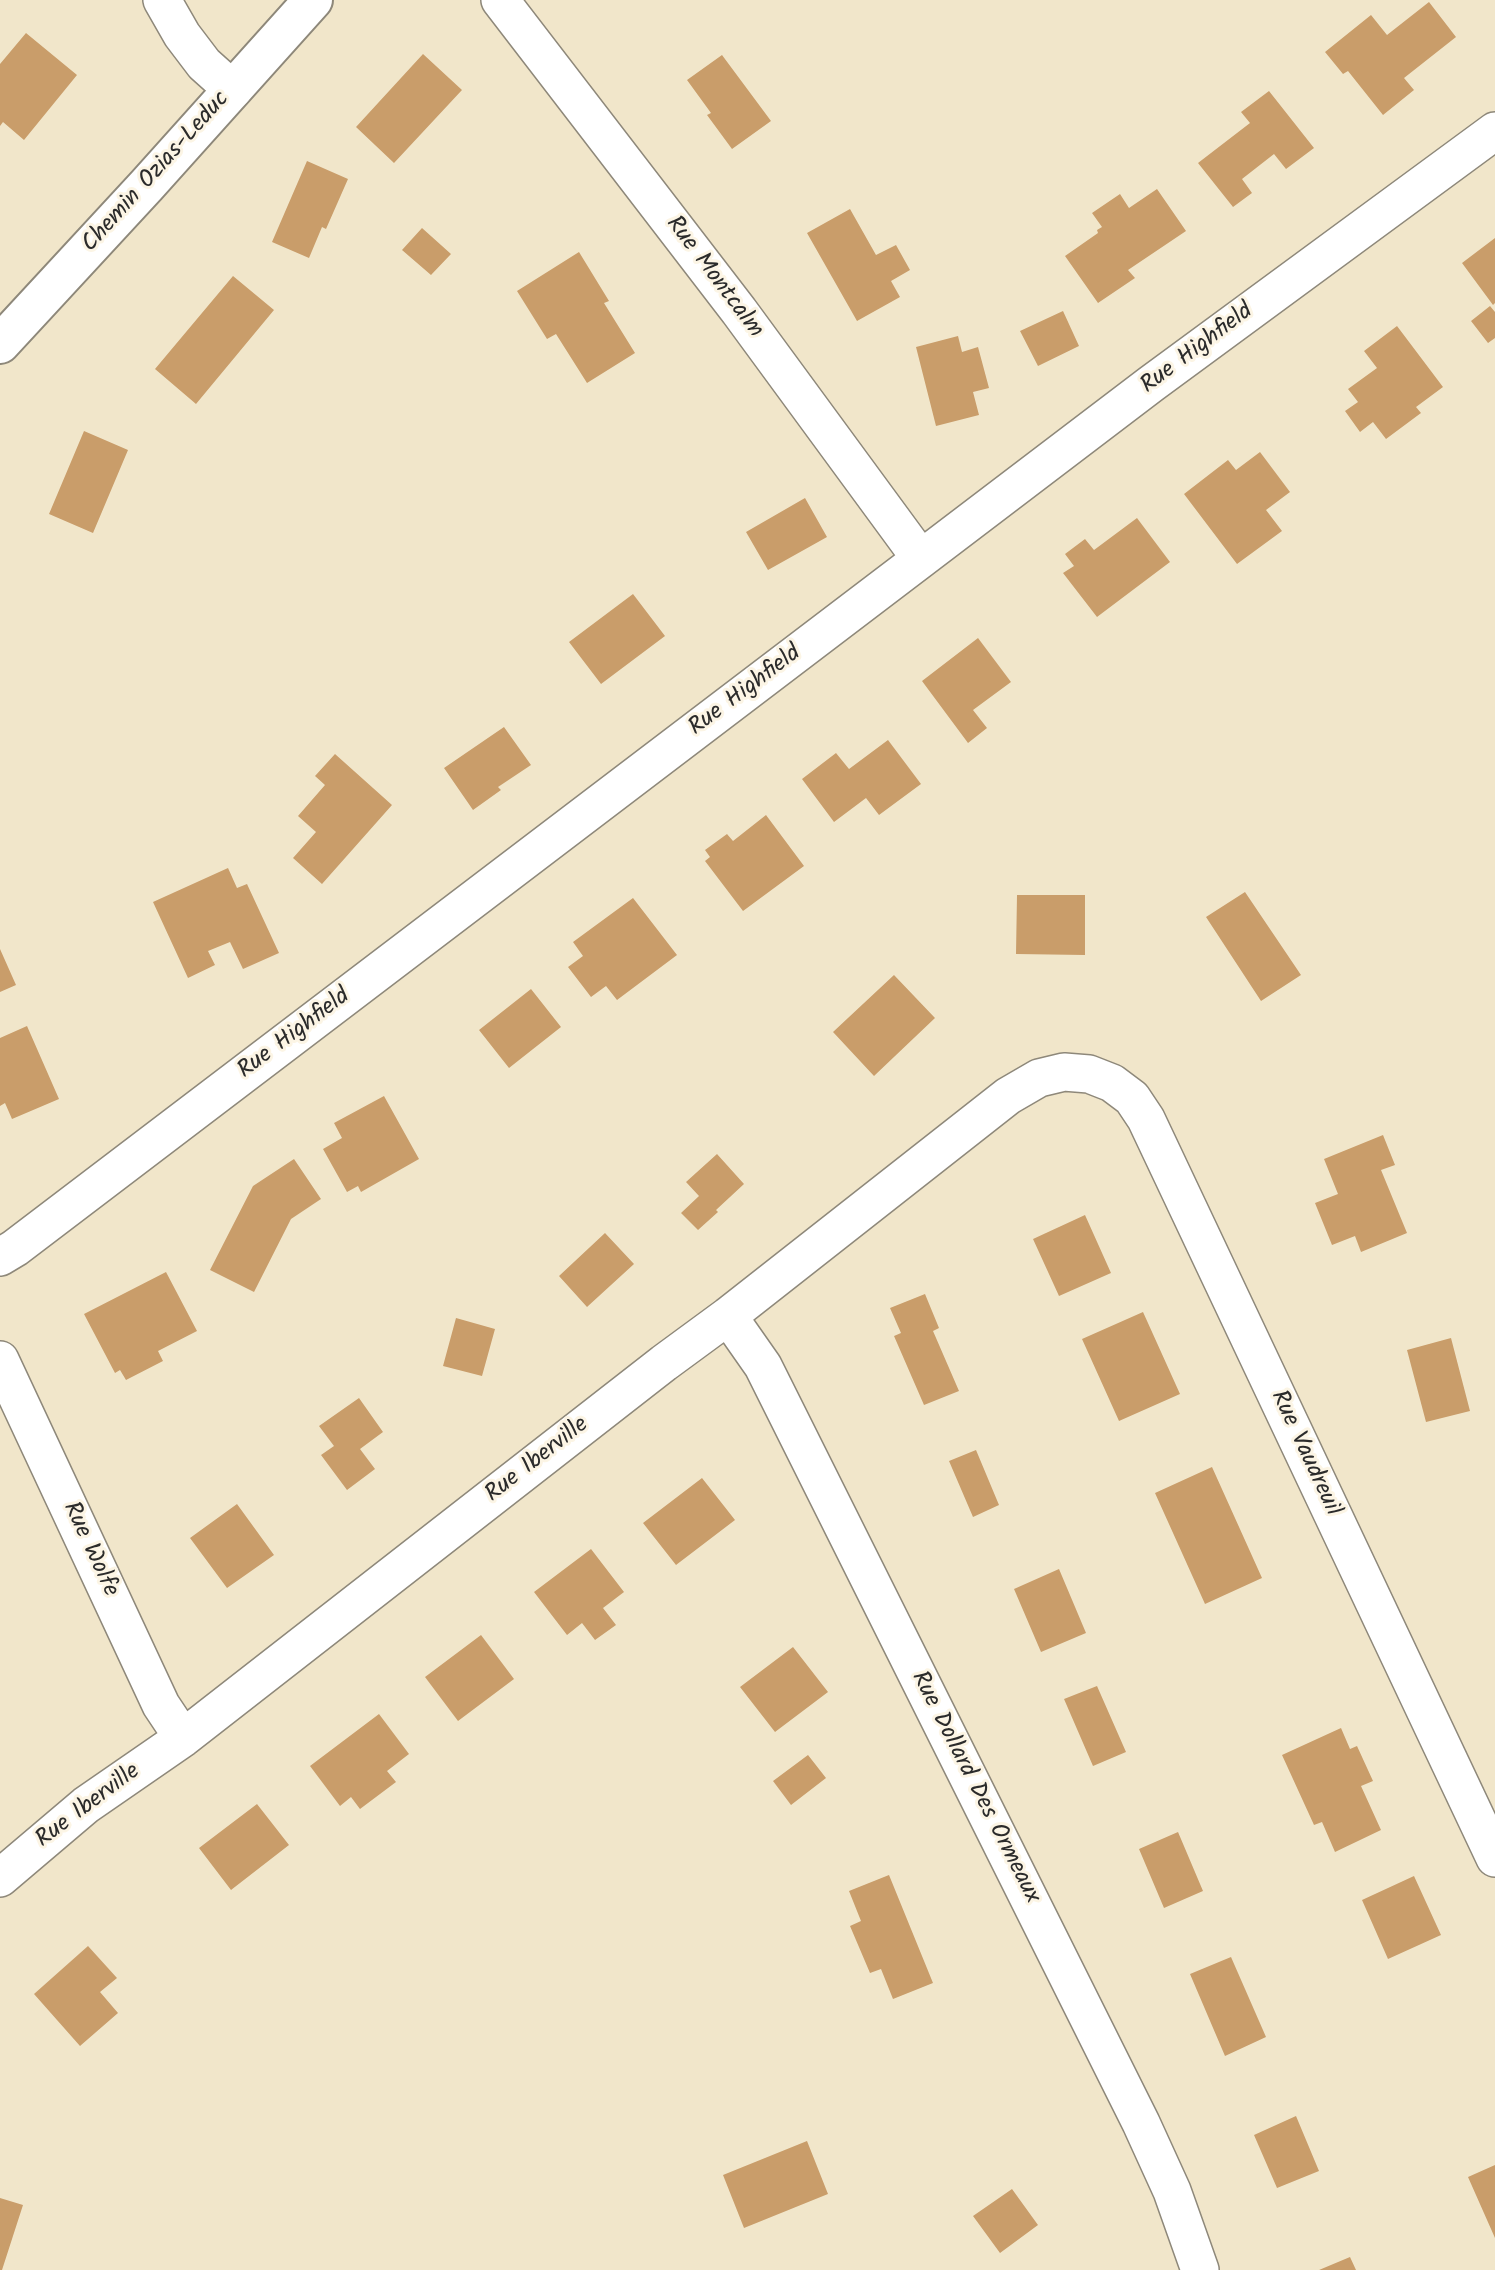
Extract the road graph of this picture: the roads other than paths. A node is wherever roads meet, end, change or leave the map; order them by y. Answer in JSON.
{"nodes":[{"id":1,"x":162,"y":0,"type":"edge"},
{"id":2,"x":313,"y":0,"type":"edge"},
{"id":3,"x":500,"y":0,"type":"edge"},
{"id":4,"x":233,"y":90,"type":"junction"},
{"id":5,"x":1495,"y":131,"type":"edge"},
{"id":6,"x":0,"y":344,"type":"edge"},
{"id":7,"x":921,"y":559,"type":"junction"},
{"id":8,"x":1089,"y":1074,"type":"joint"},
{"id":9,"x":0,"y":1257,"type":"edge"},
{"id":10,"x":728,"y":1316,"type":"junction"},
{"id":11,"x":0,"y":1360,"type":"edge"},
{"id":12,"x":183,"y":1738,"type":"junction"},
{"id":13,"x":1495,"y":1858,"type":"edge"},
{"id":14,"x":0,"y":1878,"type":"edge"},
{"id":15,"x":1200,"y":2270,"type":"edge"}],
"edges":[{"from":1,"to":4,"type":"street"},
{"from":2,"to":4,"type":"street","name":"Chemin Ozias-Leduc"},
{"from":3,"to":7,"type":"street","name":"Rue Montcalm"},
{"from":4,"to":6,"type":"street","name":"Chemin Ozias-Leduc"},
{"from":5,"to":7,"type":"street","name":"Rue Highfield"},
{"from":7,"to":9,"type":"street","name":"Rue Highfield"},
{"from":8,"to":10,"type":"street","name":"Rue Iberville"},
{"from":8,"to":13,"type":"street","name":"Rue Vaudreuil"},
{"from":10,"to":12,"type":"street","name":"Rue Iberville"},
{"from":10,"to":15,"type":"street","name":"Rue Dollard Des Ormeaux"},
{"from":11,"to":12,"type":"street","name":"Rue Wolfe"},
{"from":12,"to":14,"type":"street","name":"Rue Iberville"}]}
